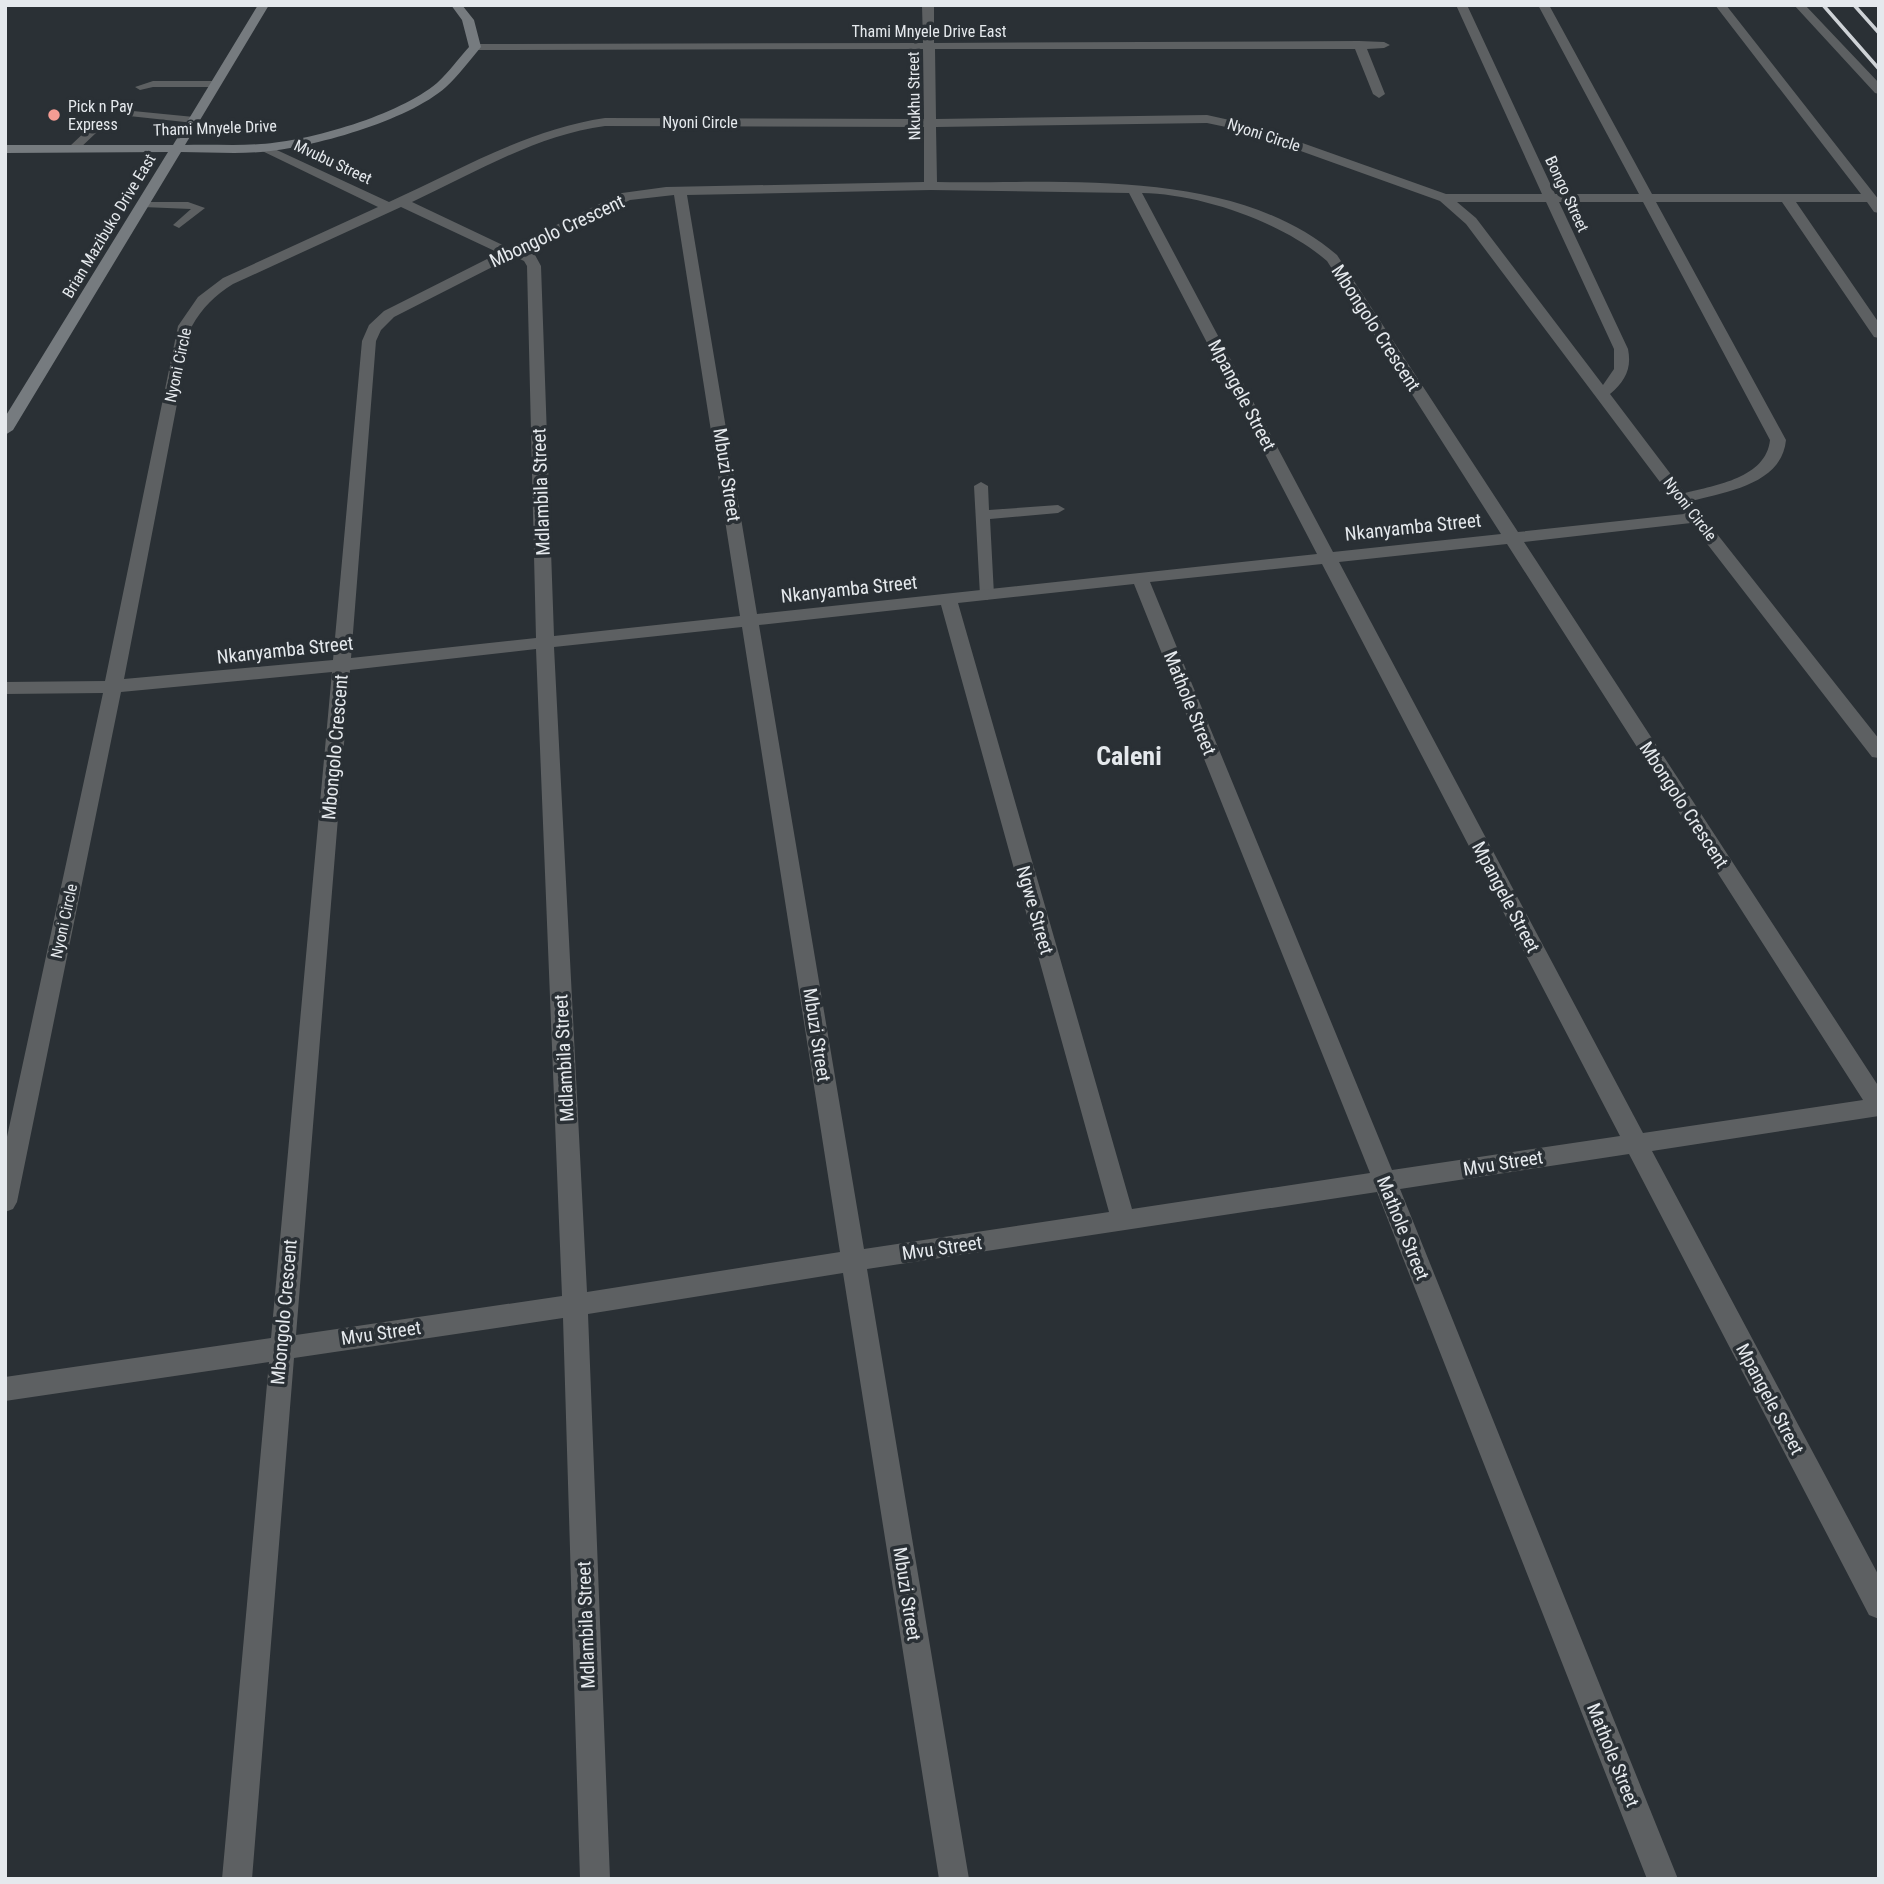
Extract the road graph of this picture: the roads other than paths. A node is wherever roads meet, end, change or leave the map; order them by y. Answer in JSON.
{"nodes":[{"id":1,"x":264,"y":5,"type":"edge"},
{"id":2,"x":456,"y":5,"type":"edge"},
{"id":3,"x":928,"y":5,"type":"edge"},
{"id":4,"x":1461,"y":5,"type":"edge"},
{"id":5,"x":1543,"y":5,"type":"edge"},
{"id":6,"x":1720,"y":5,"type":"edge"},
{"id":7,"x":1799,"y":5,"type":"edge"},
{"id":8,"x":1359,"y":44,"type":"junction"},
{"id":9,"x":1384,"y":45,"type":"dead end"},
{"id":10,"x":475,"y":47,"type":"junction"},
{"id":11,"x":930,"y":47,"type":"junction"},
{"id":12,"x":215,"y":85,"type":"junction"},
{"id":13,"x":140,"y":88,"type":"dead end"},
{"id":14,"x":1879,"y":90,"type":"edge"},
{"id":15,"x":1379,"y":94,"type":"dead end"},
{"id":16,"x":133,"y":114,"type":"dead end"},
{"id":17,"x":194,"y":120,"type":"junction"},
{"id":18,"x":111,"y":121,"type":"dead end"},
{"id":19,"x":930,"y":123,"type":"junction"},
{"id":20,"x":74,"y":148,"type":"junction"},
{"id":21,"x":177,"y":148,"type":"junction"},
{"id":22,"x":261,"y":148,"type":"junction"},
{"id":23,"x":5,"y":149,"type":"edge"},
{"id":24,"x":931,"y":186,"type":"junction"},
{"id":25,"x":1133,"y":188,"type":"junction"},
{"id":26,"x":680,"y":191,"type":"junction"},
{"id":27,"x":1445,"y":198,"type":"junction"},
{"id":28,"x":1548,"y":198,"type":"junction"},
{"id":29,"x":1647,"y":198,"type":"junction"},
{"id":30,"x":1787,"y":198,"type":"junction"},
{"id":31,"x":1868,"y":198,"type":"junction"},
{"id":32,"x":143,"y":204,"type":"junction"},
{"id":33,"x":395,"y":204,"type":"junction"},
{"id":34,"x":1879,"y":209,"type":"edge"},
{"id":35,"x":179,"y":225,"type":"dead end"},
{"id":36,"x":517,"y":254,"type":"junction"},
{"id":37,"x":1879,"y":334,"type":"edge"},
{"id":38,"x":1602,"y":393,"type":"junction"},
{"id":39,"x":5,"y":430,"type":"edge"},
{"id":40,"x":981,"y":486,"type":"dead end"},
{"id":41,"x":1681,"y":499,"type":"junction"},
{"id":42,"x":1058,"y":509,"type":"dead end"},
{"id":43,"x":984,"y":515,"type":"junction"},
{"id":44,"x":1696,"y":518,"type":"junction"},
{"id":45,"x":1510,"y":537,"type":"junction"},
{"id":46,"x":1328,"y":558,"type":"junction"},
{"id":47,"x":1140,"y":579,"type":"junction"},
{"id":48,"x":987,"y":595,"type":"junction"},
{"id":49,"x":948,"y":599,"type":"junction"},
{"id":50,"x":751,"y":621,"type":"junction"},
{"id":51,"x":545,"y":643,"type":"junction"},
{"id":52,"x":342,"y":666,"type":"junction"},
{"id":53,"x":113,"y":687,"type":"junction"},
{"id":54,"x":7,"y":690,"type":"edge"},
{"id":55,"x":1879,"y":752,"type":"edge"},
{"id":56,"x":1879,"y":1107,"type":"edge"},
{"id":57,"x":13,"y":1128,"type":"edge"},
{"id":58,"x":1634,"y":1142,"type":"junction"},
{"id":59,"x":1385,"y":1182,"type":"junction"},
{"id":60,"x":5,"y":1202,"type":"edge"},
{"id":61,"x":1123,"y":1221,"type":"junction"},
{"id":62,"x":853,"y":1261,"type":"junction"},
{"id":63,"x":575,"y":1305,"type":"junction"},
{"id":64,"x":281,"y":1347,"type":"junction"},
{"id":65,"x":5,"y":1388,"type":"edge"},
{"id":66,"x":1879,"y":1605,"type":"edge"},
{"id":67,"x":237,"y":1879,"type":"edge"},
{"id":68,"x":595,"y":1879,"type":"edge"},
{"id":69,"x":954,"y":1879,"type":"edge"},
{"id":70,"x":1663,"y":1879,"type":"edge"}],
"edges":[{"from":1,"to":12,"type":"street","name":"Brian Mazibuko Drive East"},
{"from":2,"to":10,"type":"street"},
{"from":3,"to":11,"type":"street","name":"Nkukhu Street"},
{"from":4,"to":28,"type":"street","name":"Bongo Street"},
{"from":5,"to":29,"type":"street"},
{"from":6,"to":31,"type":"street"},
{"from":7,"to":14,"type":"street"},
{"from":8,"to":9,"type":"street","name":"Thami Mnyele Drive East"},
{"from":8,"to":11,"type":"street","name":"Thami Mnyele Drive East"},
{"from":8,"to":15,"type":"street"},
{"from":10,"to":11,"type":"street","name":"Thami Mnyele Drive East"},
{"from":10,"to":22,"type":"street","name":"Thami Mnyele Drive"},
{"from":11,"to":19,"type":"street","name":"Nkukhu Street"},
{"from":12,"to":13,"type":"lane"},
{"from":12,"to":17,"type":"street","name":"Brian Mazibuko Drive East"},
{"from":16,"to":17,"type":"lane"},
{"from":17,"to":21,"type":"street","name":"Brian Mazibuko Drive East"},
{"from":18,"to":20,"type":"lane"},
{"from":19,"to":24,"type":"street","name":"Nkukhu Street"},
{"from":19,"to":27,"type":"street","name":"Nyoni Circle"},
{"from":19,"to":33,"type":"street","name":"Nyoni Circle"},
{"from":20,"to":21,"type":"street","name":"Thami Mnyele Drive"},
{"from":20,"to":23,"type":"street","name":"Thami Mnyele Drive"},
{"from":21,"to":22,"type":"street","name":"Thami Mnyele Drive"},
{"from":21,"to":32,"type":"street","name":"Brian Mazibuko Drive East"},
{"from":22,"to":33,"type":"street","name":"Mvubu Street"},
{"from":24,"to":25,"type":"street","name":"Mbongolo Crescent"},
{"from":24,"to":26,"type":"street","name":"Mbongolo Crescent"},
{"from":25,"to":45,"type":"street","name":"Mbongolo Crescent"},
{"from":25,"to":46,"type":"street","name":"Mpangele Street"},
{"from":26,"to":36,"type":"street","name":"Mbongolo Crescent"},
{"from":26,"to":50,"type":"street","name":"Mbuzi Street"},
{"from":27,"to":28,"type":"street"},
{"from":27,"to":38,"type":"street","name":"Nyoni Circle"},
{"from":28,"to":29,"type":"street"},
{"from":28,"to":38,"type":"street","name":"Bongo Street"},
{"from":29,"to":30,"type":"street"},
{"from":29,"to":41,"type":"street"},
{"from":30,"to":31,"type":"street"},
{"from":30,"to":37,"type":"street"},
{"from":31,"to":34,"type":"street"},
{"from":32,"to":35,"type":"lane"},
{"from":32,"to":39,"type":"street","name":"Brian Mazibuko Drive East"},
{"from":33,"to":36,"type":"street","name":"Mvubu Street"},
{"from":33,"to":53,"type":"street","name":"Nyoni Circle"},
{"from":36,"to":51,"type":"street","name":"Mdlambila Street"},
{"from":36,"to":52,"type":"street","name":"Mbongolo Crescent"},
{"from":38,"to":41,"type":"street","name":"Nyoni Circle"},
{"from":40,"to":43,"type":"lane"},
{"from":41,"to":44,"type":"street","name":"Nyoni Circle"},
{"from":42,"to":43,"type":"lane"},
{"from":43,"to":48,"type":"lane"},
{"from":44,"to":45,"type":"street","name":"Nkanyamba Street"},
{"from":44,"to":55,"type":"street","name":"Nyoni Circle"},
{"from":45,"to":46,"type":"street","name":"Nkanyamba Street"},
{"from":45,"to":56,"type":"street","name":"Mbongolo Crescent"},
{"from":46,"to":47,"type":"street","name":"Nkanyamba Street"},
{"from":46,"to":58,"type":"street","name":"Mpangele Street"},
{"from":47,"to":48,"type":"street","name":"Nkanyamba Street"},
{"from":47,"to":59,"type":"street","name":"Mathole Street"},
{"from":48,"to":49,"type":"street","name":"Nkanyamba Street"},
{"from":49,"to":50,"type":"street","name":"Nkanyamba Street"},
{"from":49,"to":61,"type":"street","name":"Ngwe Street"},
{"from":50,"to":51,"type":"street","name":"Nkanyamba Street"},
{"from":50,"to":62,"type":"street","name":"Mbuzi Street"},
{"from":51,"to":52,"type":"street","name":"Nkanyamba Street"},
{"from":51,"to":63,"type":"street","name":"Mdlambila Street"},
{"from":52,"to":53,"type":"street","name":"Nkanyamba Street"},
{"from":52,"to":64,"type":"street","name":"Mbongolo Crescent"},
{"from":53,"to":54,"type":"street","name":"Nkanyamba Street"},
{"from":53,"to":57,"type":"street","name":"Nyoni Circle"},
{"from":56,"to":58,"type":"street","name":"Mvu Street"},
{"from":57,"to":60,"type":"street","name":"Nyoni Circle"},
{"from":58,"to":59,"type":"street","name":"Mvu Street"},
{"from":58,"to":66,"type":"street","name":"Mpangele Street"},
{"from":59,"to":61,"type":"street","name":"Mvu Street"},
{"from":59,"to":70,"type":"street","name":"Mathole Street"},
{"from":61,"to":62,"type":"street","name":"Mvu Street"},
{"from":62,"to":63,"type":"street","name":"Mvu Street"},
{"from":62,"to":69,"type":"street","name":"Mbuzi Street"},
{"from":63,"to":64,"type":"street","name":"Mvu Street"},
{"from":63,"to":68,"type":"street","name":"Mdlambila Street"},
{"from":64,"to":65,"type":"street","name":"Mvu Street"},
{"from":64,"to":67,"type":"street","name":"Mbongolo Crescent"}]}
